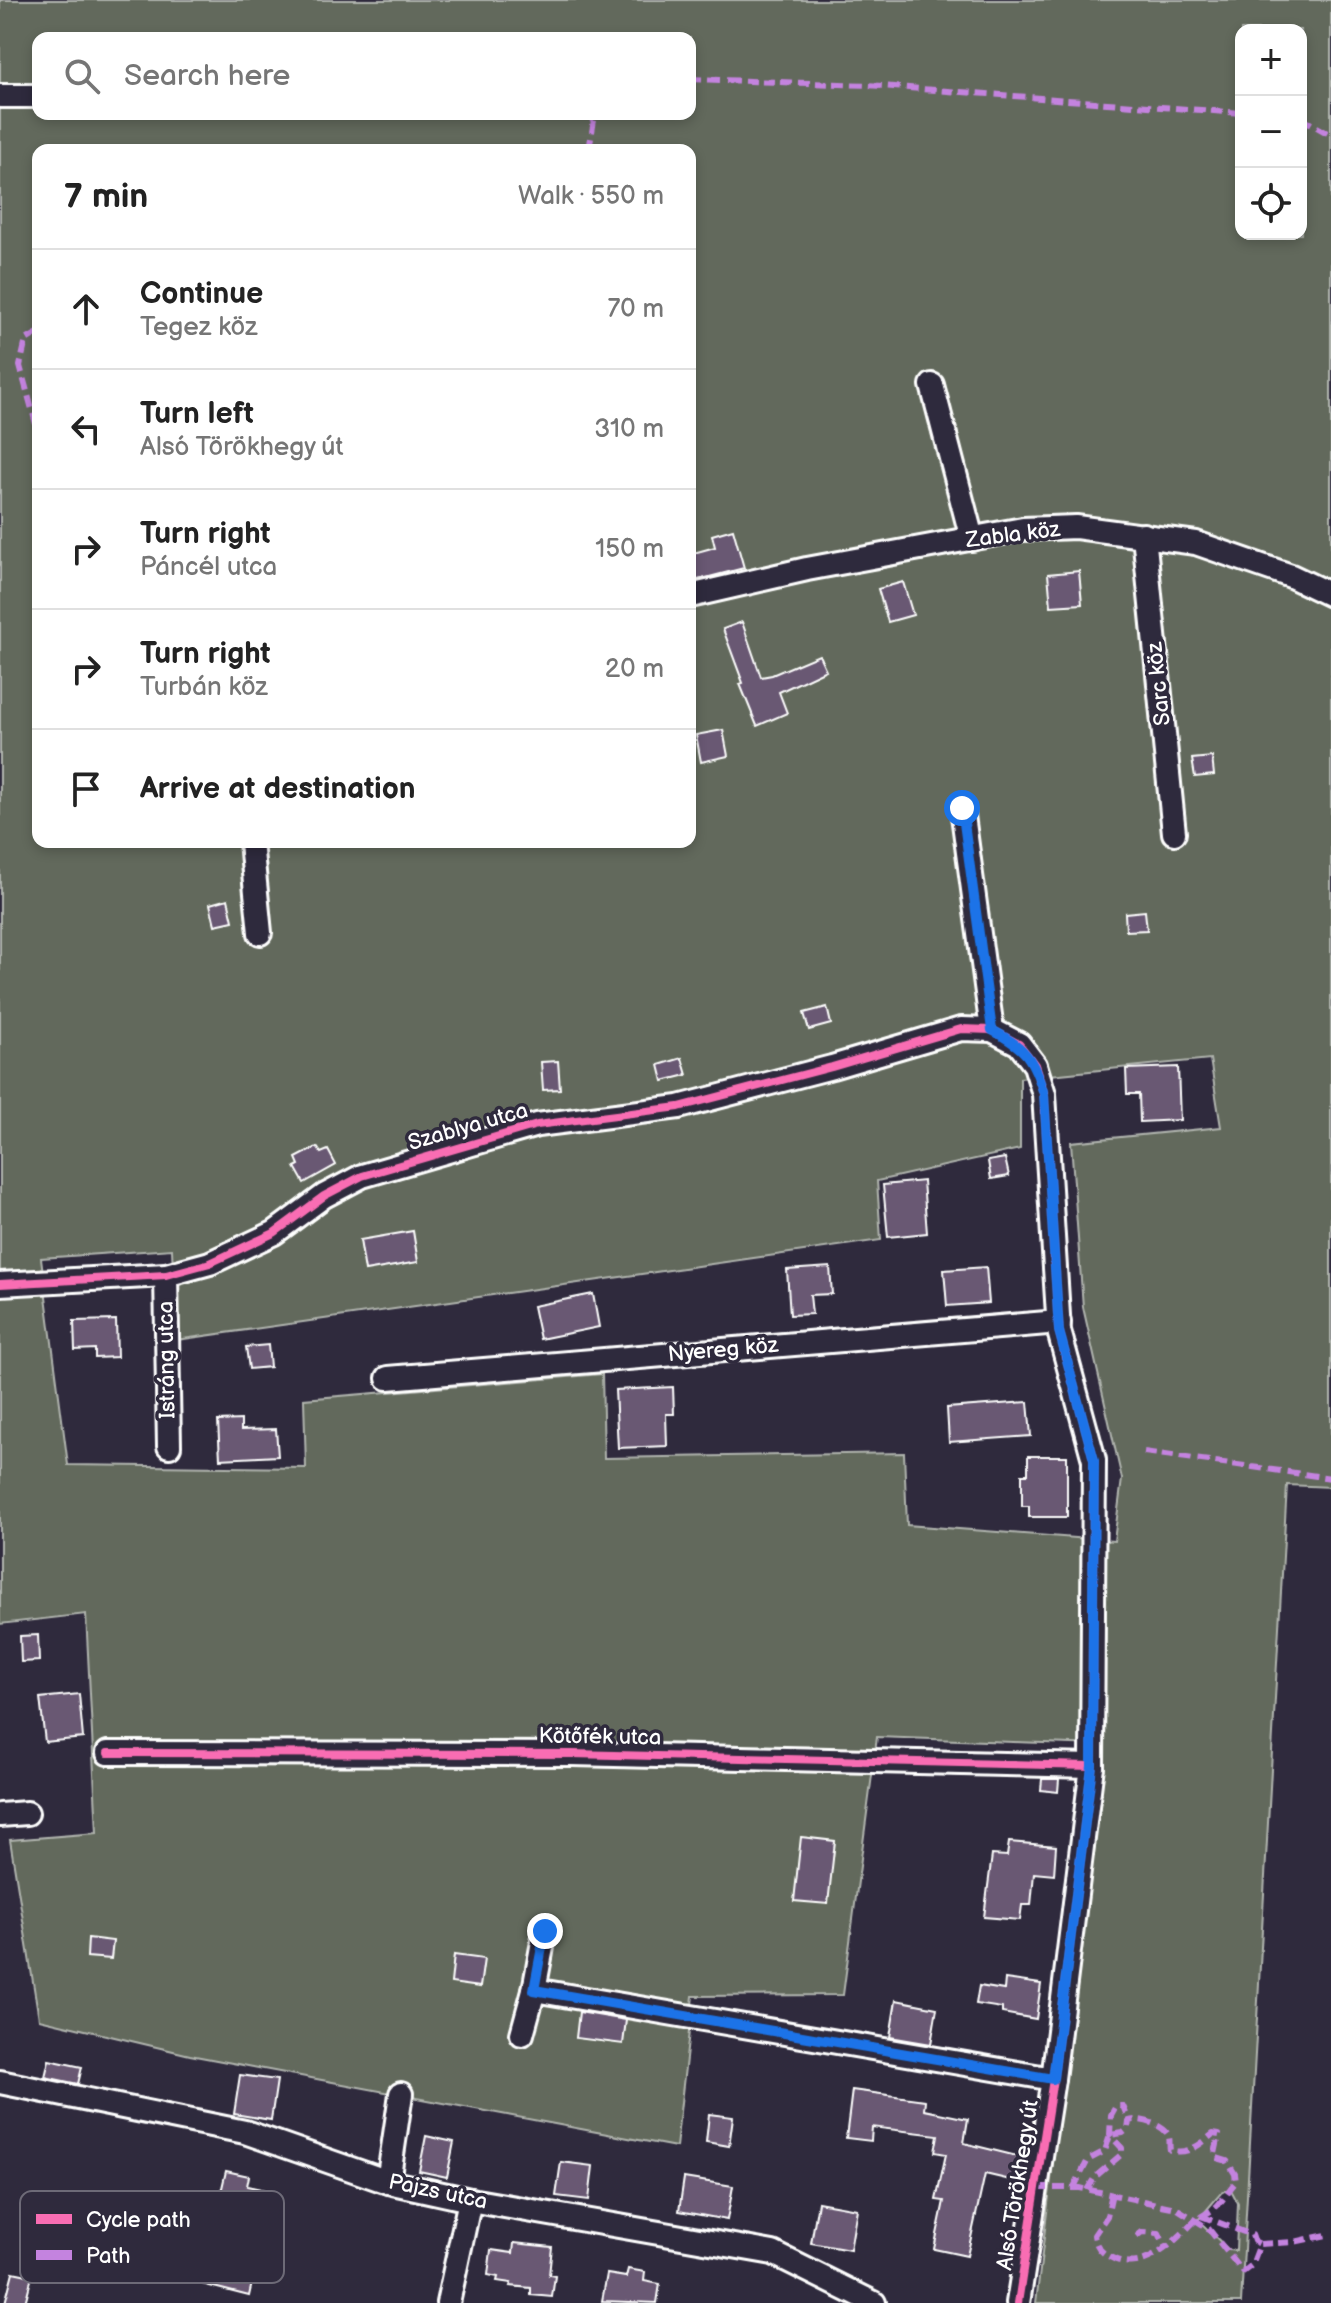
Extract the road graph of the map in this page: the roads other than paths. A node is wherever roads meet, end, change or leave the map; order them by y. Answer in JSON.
{"nodes":[{"id":1,"x":0,"y":96,"type":"edge"},
{"id":2,"x":32,"y":96,"type":"edge"},
{"id":3,"x":932,"y":385,"type":"dead end"},
{"id":4,"x":1144,"y":535,"type":"junction"},
{"id":5,"x":972,"y":539,"type":"junction"},
{"id":6,"x":696,"y":595,"type":"edge"},
{"id":7,"x":1331,"y":595,"type":"edge"},
{"id":8,"x":962,"y":808,"type":"dead end"},
{"id":9,"x":1174,"y":833,"type":"dead end"},
{"id":10,"x":252,"y":848,"type":"edge"},
{"id":11,"x":260,"y":933,"type":"dead end"},
{"id":12,"x":992,"y":1030,"type":"junction"},
{"id":13,"x":166,"y":1275,"type":"junction"},
{"id":14,"x":0,"y":1284,"type":"edge"},
{"id":15,"x":1059,"y":1322,"type":"junction"},
{"id":16,"x":388,"y":1378,"type":"dead end"},
{"id":17,"x":169,"y":1446,"type":"dead end"},
{"id":18,"x":108,"y":1753,"type":"dead end"},
{"id":19,"x":1092,"y":1766,"type":"junction"},
{"id":20,"x":27,"y":1813,"type":"dead end"},
{"id":21,"x":0,"y":1815,"type":"edge"},
{"id":22,"x":545,"y":1931,"type":"dead end"},
{"id":23,"x":534,"y":1990,"type":"junction"},
{"id":24,"x":522,"y":2034,"type":"dead end"},
{"id":25,"x":1053,"y":2079,"type":"junction"},
{"id":26,"x":0,"y":2082,"type":"edge"},
{"id":27,"x":401,"y":2094,"type":"dead end"},
{"id":28,"x":388,"y":2182,"type":"junction"},
{"id":29,"x":470,"y":2200,"type":"junction"},
{"id":30,"x":448,"y":2303,"type":"edge"},
{"id":31,"x":874,"y":2303,"type":"edge"},
{"id":32,"x":1018,"y":2303,"type":"edge"}],
"edges":[{"from":1,"to":2,"type":"street"},
{"from":3,"to":5,"type":"street"},
{"from":4,"to":5,"type":"street","name":"Zabla köz"},
{"from":4,"to":7,"type":"street","name":"Zabla köz"},
{"from":4,"to":9,"type":"street","name":"Sarc köz"},
{"from":5,"to":6,"type":"street","name":"Zabla köz"},
{"from":8,"to":12,"type":"street"},
{"from":10,"to":11,"type":"street"},
{"from":12,"to":13,"type":"street","name":"Szablya utca"},
{"from":12,"to":15,"type":"street","name":"Alsó Törökhegy út"},
{"from":13,"to":14,"type":"street","name":"Szablya utca"},
{"from":13,"to":17,"type":"street","name":"Istráng utca"},
{"from":15,"to":16,"type":"street","name":"Nyereg köz"},
{"from":15,"to":19,"type":"street","name":"Alsó Törökhegy út"},
{"from":18,"to":19,"type":"street","name":"Kötőfék utca"},
{"from":19,"to":25,"type":"street","name":"Alsó Törökhegy út"},
{"from":20,"to":21,"type":"street"},
{"from":22,"to":23,"type":"street"},
{"from":23,"to":24,"type":"street"},
{"from":23,"to":25,"type":"street"},
{"from":25,"to":32,"type":"street","name":"Alsó Törökhegy út"},
{"from":26,"to":28,"type":"street","name":"Pajzs utca"},
{"from":27,"to":28,"type":"street"},
{"from":28,"to":29,"type":"street","name":"Pajzs utca"},
{"from":29,"to":30,"type":"street"},
{"from":29,"to":31,"type":"street","name":"Pajzs utca"}]}
